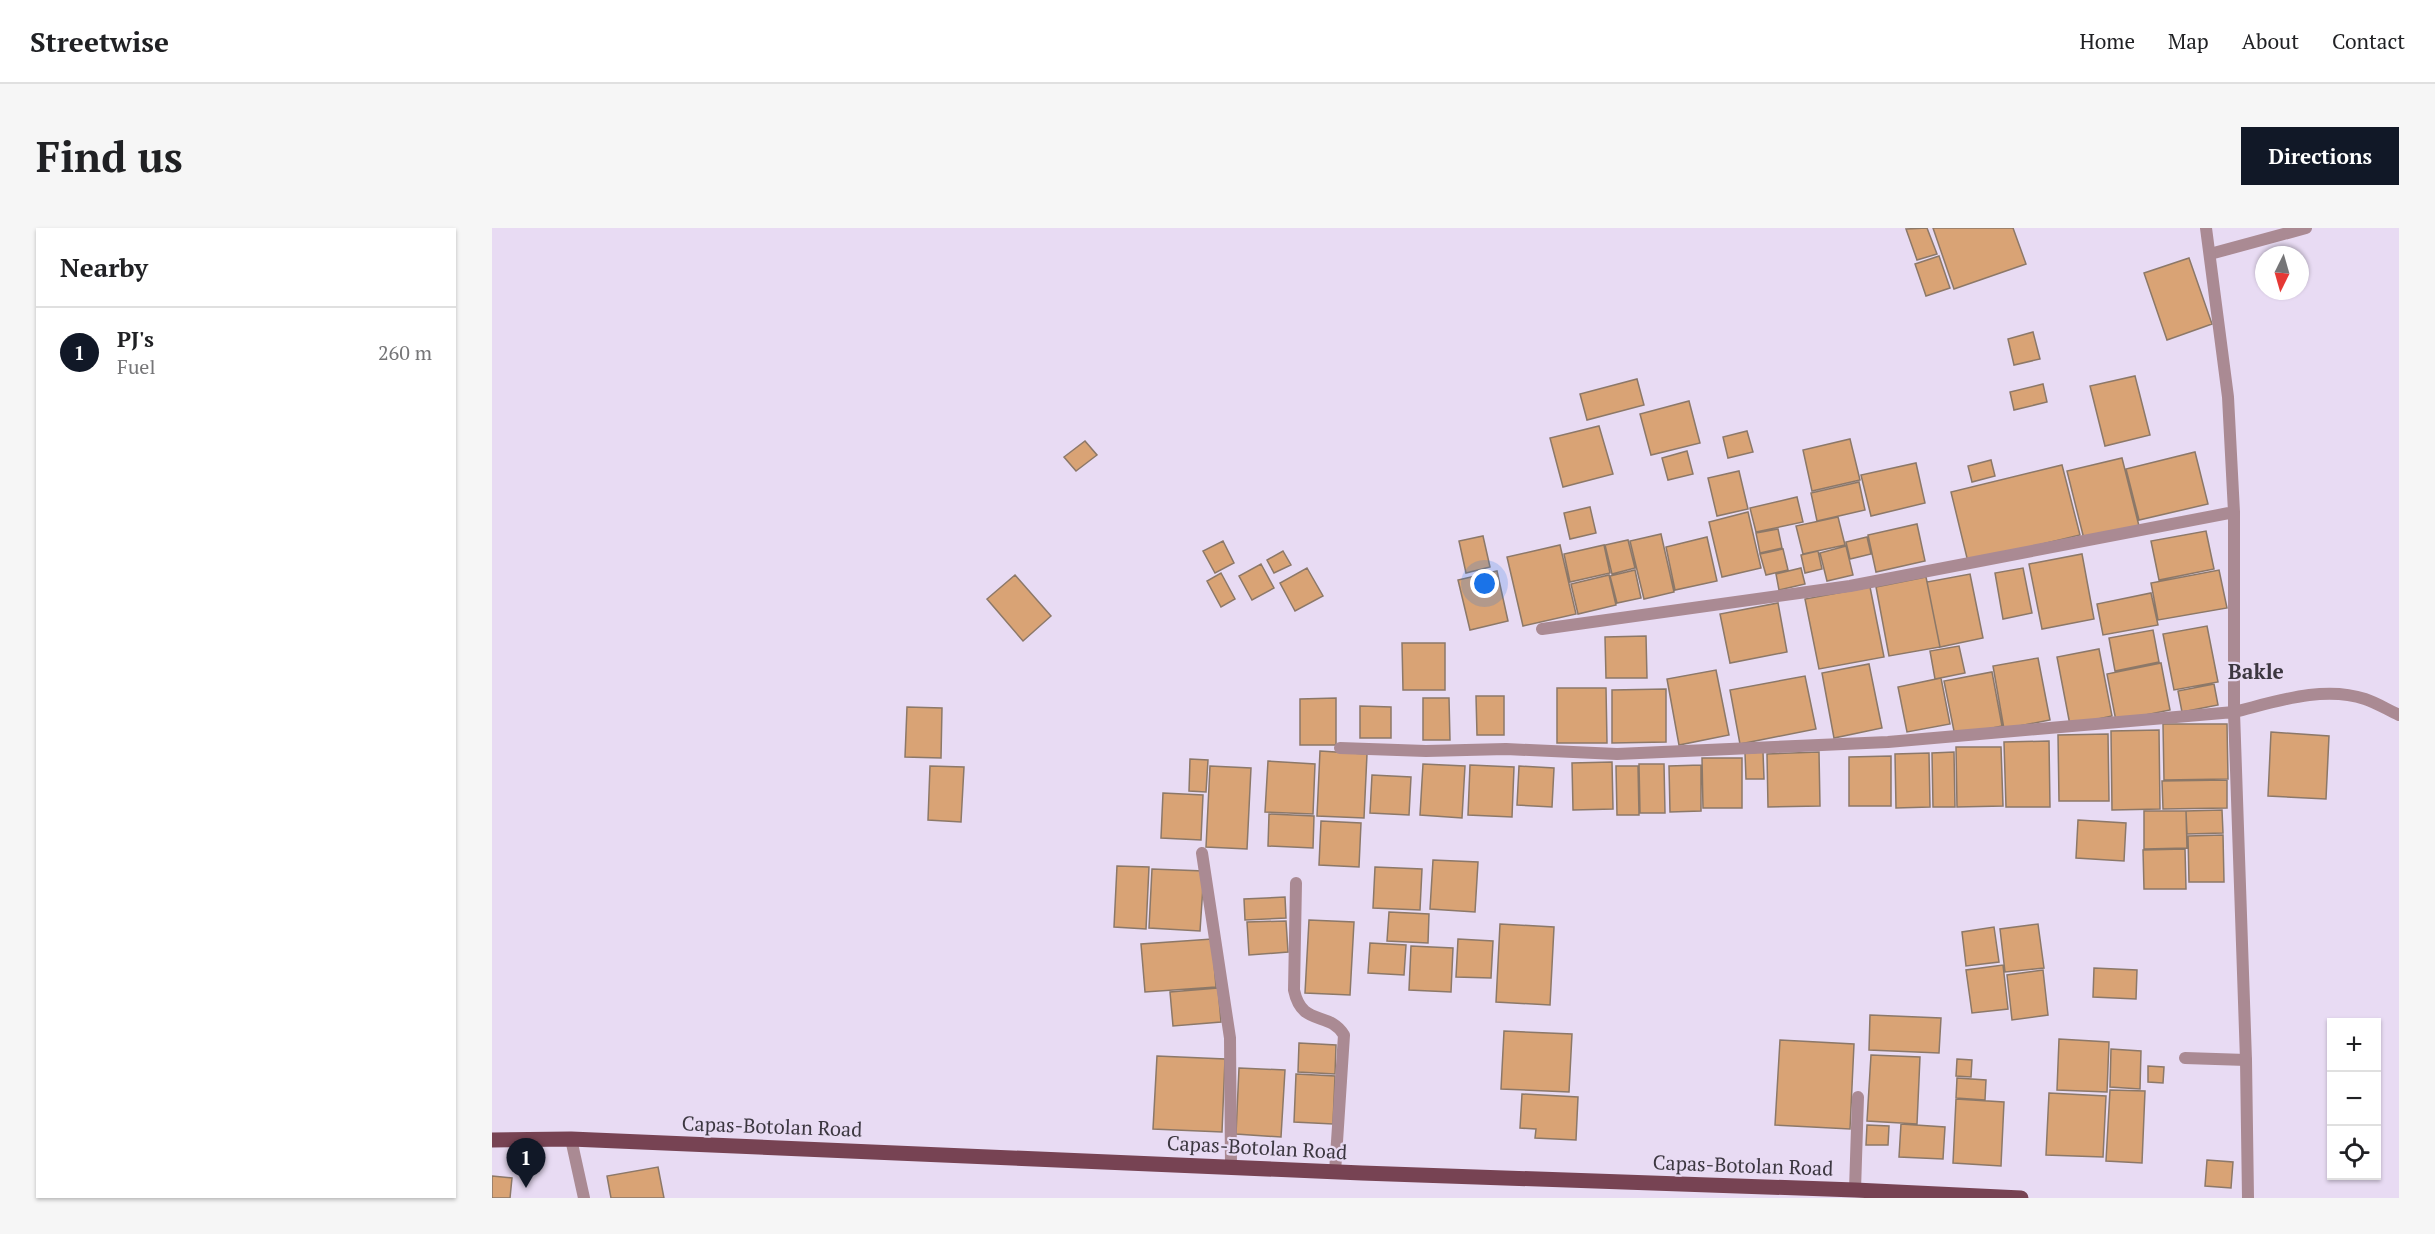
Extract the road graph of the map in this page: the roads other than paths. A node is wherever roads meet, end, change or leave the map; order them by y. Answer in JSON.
{"nodes":[{"id":1,"x":2206,"y":228,"type":"edge"},
{"id":2,"x":2306,"y":228,"type":"edge"},
{"id":3,"x":2210,"y":254,"type":"junction"},
{"id":4,"x":2234,"y":512,"type":"junction"},
{"id":5,"x":1542,"y":629,"type":"dead end"},
{"id":6,"x":2234,"y":712,"type":"junction"},
{"id":7,"x":2399,"y":715,"type":"edge"},
{"id":8,"x":1340,"y":748,"type":"dead end"},
{"id":9,"x":1203,"y":853,"type":"dead end"},
{"id":10,"x":1296,"y":883,"type":"dead end"},
{"id":11,"x":2185,"y":1058,"type":"dead end"},
{"id":12,"x":2246,"y":1060,"type":"junction"},
{"id":13,"x":1858,"y":1097,"type":"dead end"},
{"id":14,"x":571,"y":1139,"type":"junction"},
{"id":15,"x":492,"y":1140,"type":"edge"},
{"id":16,"x":1231,"y":1167,"type":"junction"},
{"id":17,"x":1335,"y":1172,"type":"junction"},
{"id":18,"x":1855,"y":1190,"type":"junction"},
{"id":19,"x":1888,"y":1195,"type":"edge"},
{"id":20,"x":584,"y":1198,"type":"edge"},
{"id":21,"x":2020,"y":1198,"type":"edge"},
{"id":22,"x":2248,"y":1198,"type":"edge"}],
"edges":[{"from":1,"to":3,"type":"street"},
{"from":2,"to":3,"type":"street"},
{"from":3,"to":4,"type":"street"},
{"from":4,"to":5,"type":"street"},
{"from":4,"to":6,"type":"street"},
{"from":6,"to":7,"type":"street"},
{"from":6,"to":8,"type":"street"},
{"from":6,"to":12,"type":"street"},
{"from":9,"to":16,"type":"street"},
{"from":10,"to":17,"type":"street"},
{"from":11,"to":12,"type":"street"},
{"from":12,"to":22,"type":"street"},
{"from":13,"to":18,"type":"street"},
{"from":14,"to":15,"type":"main road","name":"Capas-Botolan Road"},
{"from":14,"to":16,"type":"main road","name":"Capas-Botolan Road"},
{"from":14,"to":20,"type":"street"},
{"from":16,"to":17,"type":"main road","name":"Capas-Botolan Road"},
{"from":17,"to":18,"type":"main road","name":"Capas-Botolan Road"},
{"from":18,"to":19,"type":"main road","name":"Capas-Botolan Road"},
{"from":19,"to":21,"type":"main road","name":"Capas-Botolan Road"}]}
